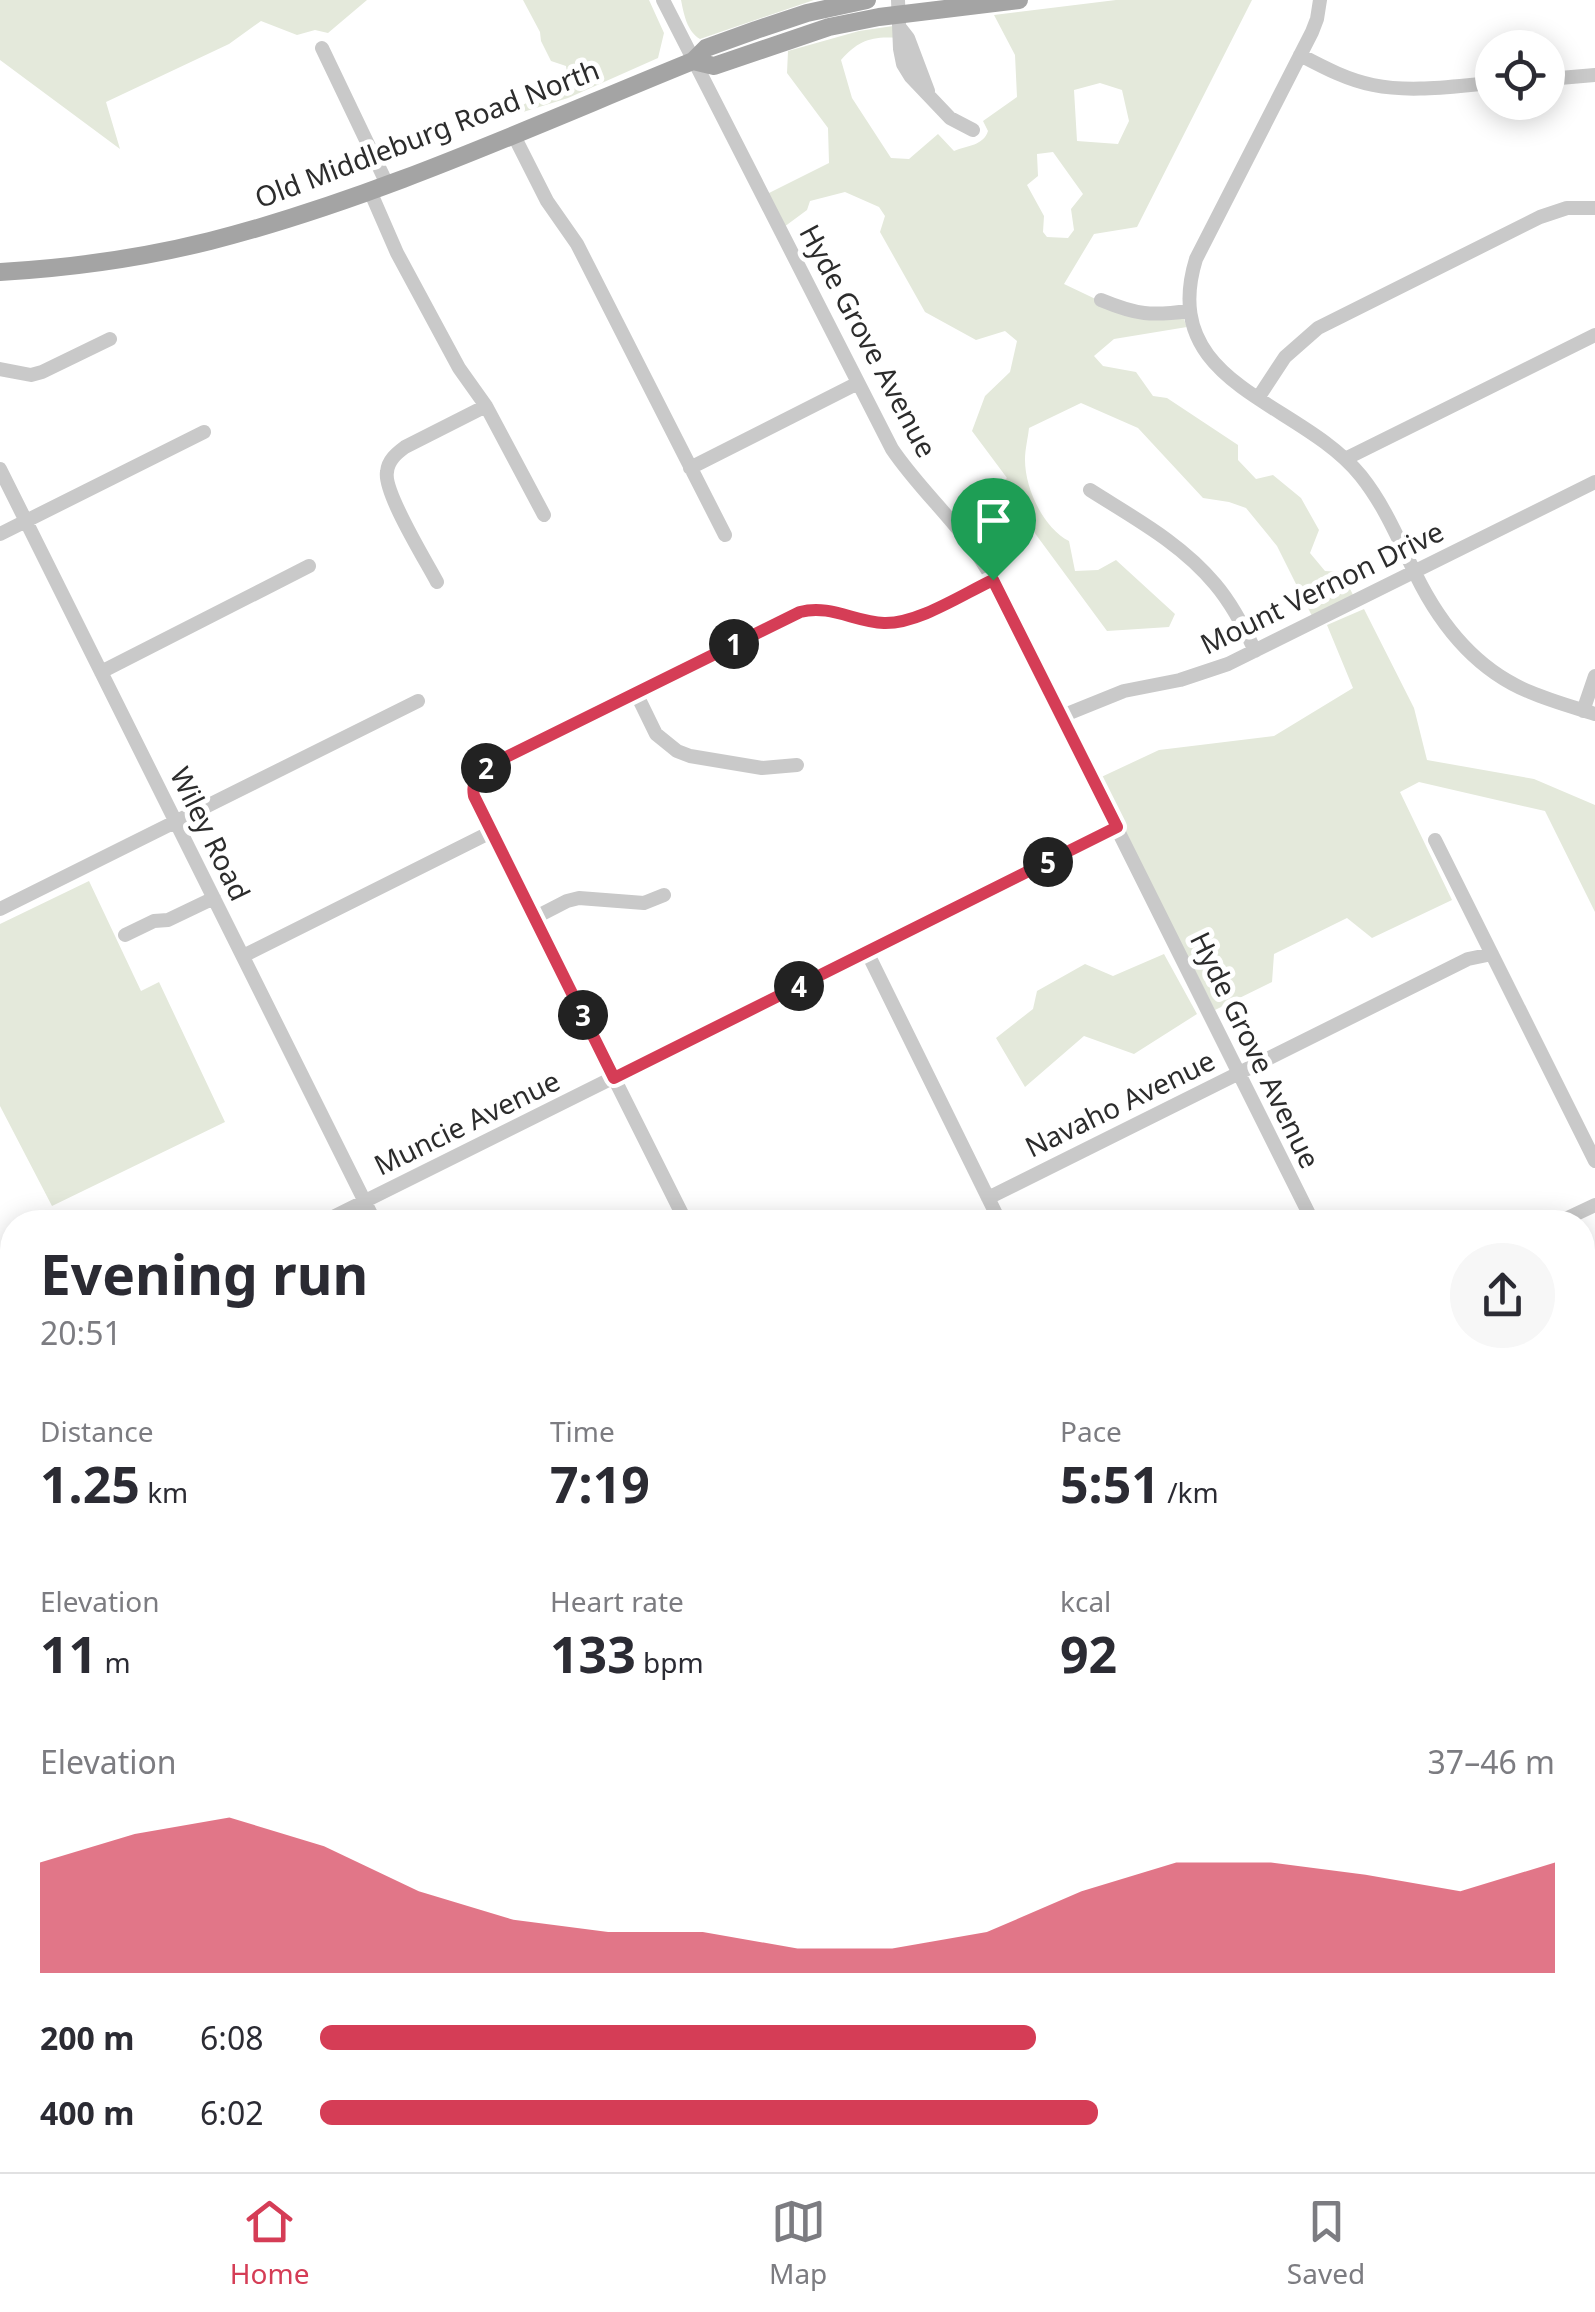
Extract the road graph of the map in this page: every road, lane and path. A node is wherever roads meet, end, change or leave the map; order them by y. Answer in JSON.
{"nodes":[{"id":1,"x":663,"y":0,"type":"edge"},
{"id":2,"x":867,"y":0,"type":"edge"},
{"id":3,"x":1019,"y":0,"type":"edge"},
{"id":4,"x":1320,"y":0,"type":"edge"},
{"id":5,"x":899,"y":14,"type":"edge"},
{"id":6,"x":322,"y":48,"type":"dead end"},
{"id":7,"x":1300,"y":55,"type":"junction"},
{"id":8,"x":693,"y":61,"type":"junction"},
{"id":9,"x":1595,"y":75,"type":"edge"},
{"id":10,"x":1565,"y":77,"type":"edge"},
{"id":11,"x":1475,"y":84,"type":"edge"},
{"id":12,"x":973,"y":130,"type":"dead end"},
{"id":13,"x":512,"y":134,"type":"junction"},
{"id":14,"x":378,"y":188,"type":"junction"},
{"id":15,"x":1595,"y":208,"type":"edge"},
{"id":16,"x":0,"y":272,"type":"edge"},
{"id":17,"x":1101,"y":300,"type":"dead end"},
{"id":18,"x":1189,"y":311,"type":"junction"},
{"id":19,"x":1595,"y":336,"type":"edge"},
{"id":20,"x":110,"y":339,"type":"dead end"},
{"id":21,"x":0,"y":369,"type":"edge"},
{"id":22,"x":858,"y":383,"type":"junction"},
{"id":23,"x":1258,"y":398,"type":"junction"},
{"id":24,"x":486,"y":406,"type":"junction"},
{"id":25,"x":204,"y":432,"type":"dead end"},
{"id":26,"x":1345,"y":459,"type":"junction"},
{"id":27,"x":0,"y":468,"type":"edge"},
{"id":28,"x":690,"y":468,"type":"junction"},
{"id":29,"x":1595,"y":482,"type":"edge"},
{"id":30,"x":1090,"y":490,"type":"dead end"},
{"id":31,"x":544,"y":515,"type":"dead end"},
{"id":32,"x":26,"y":520,"type":"junction"},
{"id":33,"x":0,"y":534,"type":"edge"},
{"id":34,"x":725,"y":535,"type":"dead end"},
{"id":35,"x":309,"y":566,"type":"dead end"},
{"id":36,"x":1414,"y":572,"type":"junction"},
{"id":37,"x":993,"y":580,"type":"junction"},
{"id":38,"x":436,"y":582,"type":"dead end"},
{"id":39,"x":1255,"y":650,"type":"junction"},
{"id":40,"x":101,"y":672,"type":"junction"},
{"id":41,"x":1595,"y":676,"type":"edge"},
{"id":42,"x":636,"y":693,"type":"junction"},
{"id":43,"x":418,"y":701,"type":"dead end"},
{"id":44,"x":1589,"y":712,"type":"edge"},
{"id":45,"x":1062,"y":716,"type":"junction"},
{"id":46,"x":797,"y":764,"type":"dead end"},
{"id":47,"x":176,"y":821,"type":"junction"},
{"id":48,"x":1117,"y":827,"type":"junction"},
{"id":49,"x":491,"y":832,"type":"junction"},
{"id":50,"x":1435,"y":840,"type":"dead end"},
{"id":51,"x":664,"y":896,"type":"dead end"},
{"id":52,"x":214,"y":898,"type":"junction"},
{"id":53,"x":0,"y":909,"type":"edge"},
{"id":54,"x":534,"y":918,"type":"junction"},
{"id":55,"x":125,"y":935,"type":"dead end"},
{"id":56,"x":867,"y":952,"type":"junction"},
{"id":57,"x":1492,"y":954,"type":"junction"},
{"id":58,"x":243,"y":956,"type":"junction"},
{"id":59,"x":1239,"y":1073,"type":"junction"},
{"id":60,"x":614,"y":1078,"type":"junction"},
{"id":61,"x":1595,"y":1160,"type":"edge"},
{"id":62,"x":988,"y":1198,"type":"junction"},
{"id":63,"x":364,"y":1202,"type":"junction"},
{"id":64,"x":347,"y":1210,"type":"edge"},
{"id":65,"x":368,"y":1210,"type":"edge"},
{"id":66,"x":680,"y":1210,"type":"edge"},
{"id":67,"x":994,"y":1210,"type":"edge"},
{"id":68,"x":1307,"y":1210,"type":"edge"}],
"edges":[{"from":1,"to":8,"type":"street","name":"Hyde Grove Avenue"},
{"from":2,"to":8,"type":"main road","name":"Old Middleburg Road North"},
{"from":3,"to":5,"type":"main road","name":"Old Middleburg Road North"},
{"from":4,"to":7,"type":"street"},
{"from":5,"to":8,"type":"main road","name":"Old Middleburg Road North"},
{"from":5,"to":12,"type":"street"},
{"from":6,"to":14,"type":"street"},
{"from":7,"to":11,"type":"street"},
{"from":7,"to":18,"type":"street"},
{"from":8,"to":13,"type":"main road","name":"Old Middleburg Road North"},
{"from":8,"to":22,"type":"street","name":"Hyde Grove Avenue"},
{"from":9,"to":10,"type":"street"},
{"from":13,"to":14,"type":"main road","name":"Old Middleburg Road North"},
{"from":13,"to":28,"type":"street"},
{"from":14,"to":16,"type":"main road","name":"Old Middleburg Road North"},
{"from":14,"to":24,"type":"street"},
{"from":15,"to":23,"type":"street"},
{"from":17,"to":18,"type":"street"},
{"from":18,"to":23,"type":"street"},
{"from":19,"to":26,"type":"street"},
{"from":20,"to":21,"type":"street"},
{"from":22,"to":28,"type":"street"},
{"from":22,"to":37,"type":"street","name":"Hyde Grove Avenue"},
{"from":23,"to":26,"type":"street"},
{"from":24,"to":31,"type":"street"},
{"from":24,"to":38,"type":"street"},
{"from":25,"to":32,"type":"street"},
{"from":26,"to":36,"type":"street"},
{"from":27,"to":32,"type":"street","name":"Wiley Road"},
{"from":28,"to":34,"type":"street"},
{"from":29,"to":36,"type":"street","name":"Mount Vernon Drive"},
{"from":30,"to":39,"type":"street"},
{"from":32,"to":33,"type":"street"},
{"from":32,"to":40,"type":"street","name":"Wiley Road"},
{"from":35,"to":40,"type":"street"},
{"from":36,"to":39,"type":"street","name":"Mount Vernon Drive"},
{"from":36,"to":44,"type":"street"},
{"from":37,"to":42,"type":"street"},
{"from":37,"to":45,"type":"street","name":"Hyde Grove Avenue"},
{"from":39,"to":45,"type":"street","name":"Mount Vernon Drive"},
{"from":40,"to":47,"type":"street","name":"Wiley Road"},
{"from":41,"to":44,"type":"street"},
{"from":42,"to":46,"type":"street"},
{"from":42,"to":49,"type":"street"},
{"from":43,"to":47,"type":"street"},
{"from":45,"to":48,"type":"street","name":"Hyde Grove Avenue"},
{"from":47,"to":52,"type":"street","name":"Wiley Road"},
{"from":47,"to":53,"type":"street"},
{"from":48,"to":56,"type":"street","name":"Muncie Avenue"},
{"from":48,"to":59,"type":"street","name":"Hyde Grove Avenue"},
{"from":49,"to":54,"type":"street"},
{"from":49,"to":58,"type":"street"},
{"from":50,"to":57,"type":"street"},
{"from":51,"to":54,"type":"street"},
{"from":52,"to":55,"type":"street"},
{"from":52,"to":58,"type":"street","name":"Wiley Road"},
{"from":54,"to":60,"type":"street"},
{"from":56,"to":60,"type":"street","name":"Muncie Avenue"},
{"from":56,"to":62,"type":"street"},
{"from":57,"to":59,"type":"street","name":"Navaho Avenue"},
{"from":57,"to":61,"type":"street"},
{"from":58,"to":63,"type":"street","name":"Wiley Road"},
{"from":59,"to":62,"type":"street","name":"Navaho Avenue"},
{"from":59,"to":68,"type":"street","name":"Hyde Grove Avenue"},
{"from":60,"to":63,"type":"street","name":"Muncie Avenue"},
{"from":60,"to":66,"type":"street"},
{"from":62,"to":67,"type":"street"},
{"from":63,"to":64,"type":"street","name":"Muncie Avenue"},
{"from":63,"to":65,"type":"street","name":"Wiley Road"}]}
